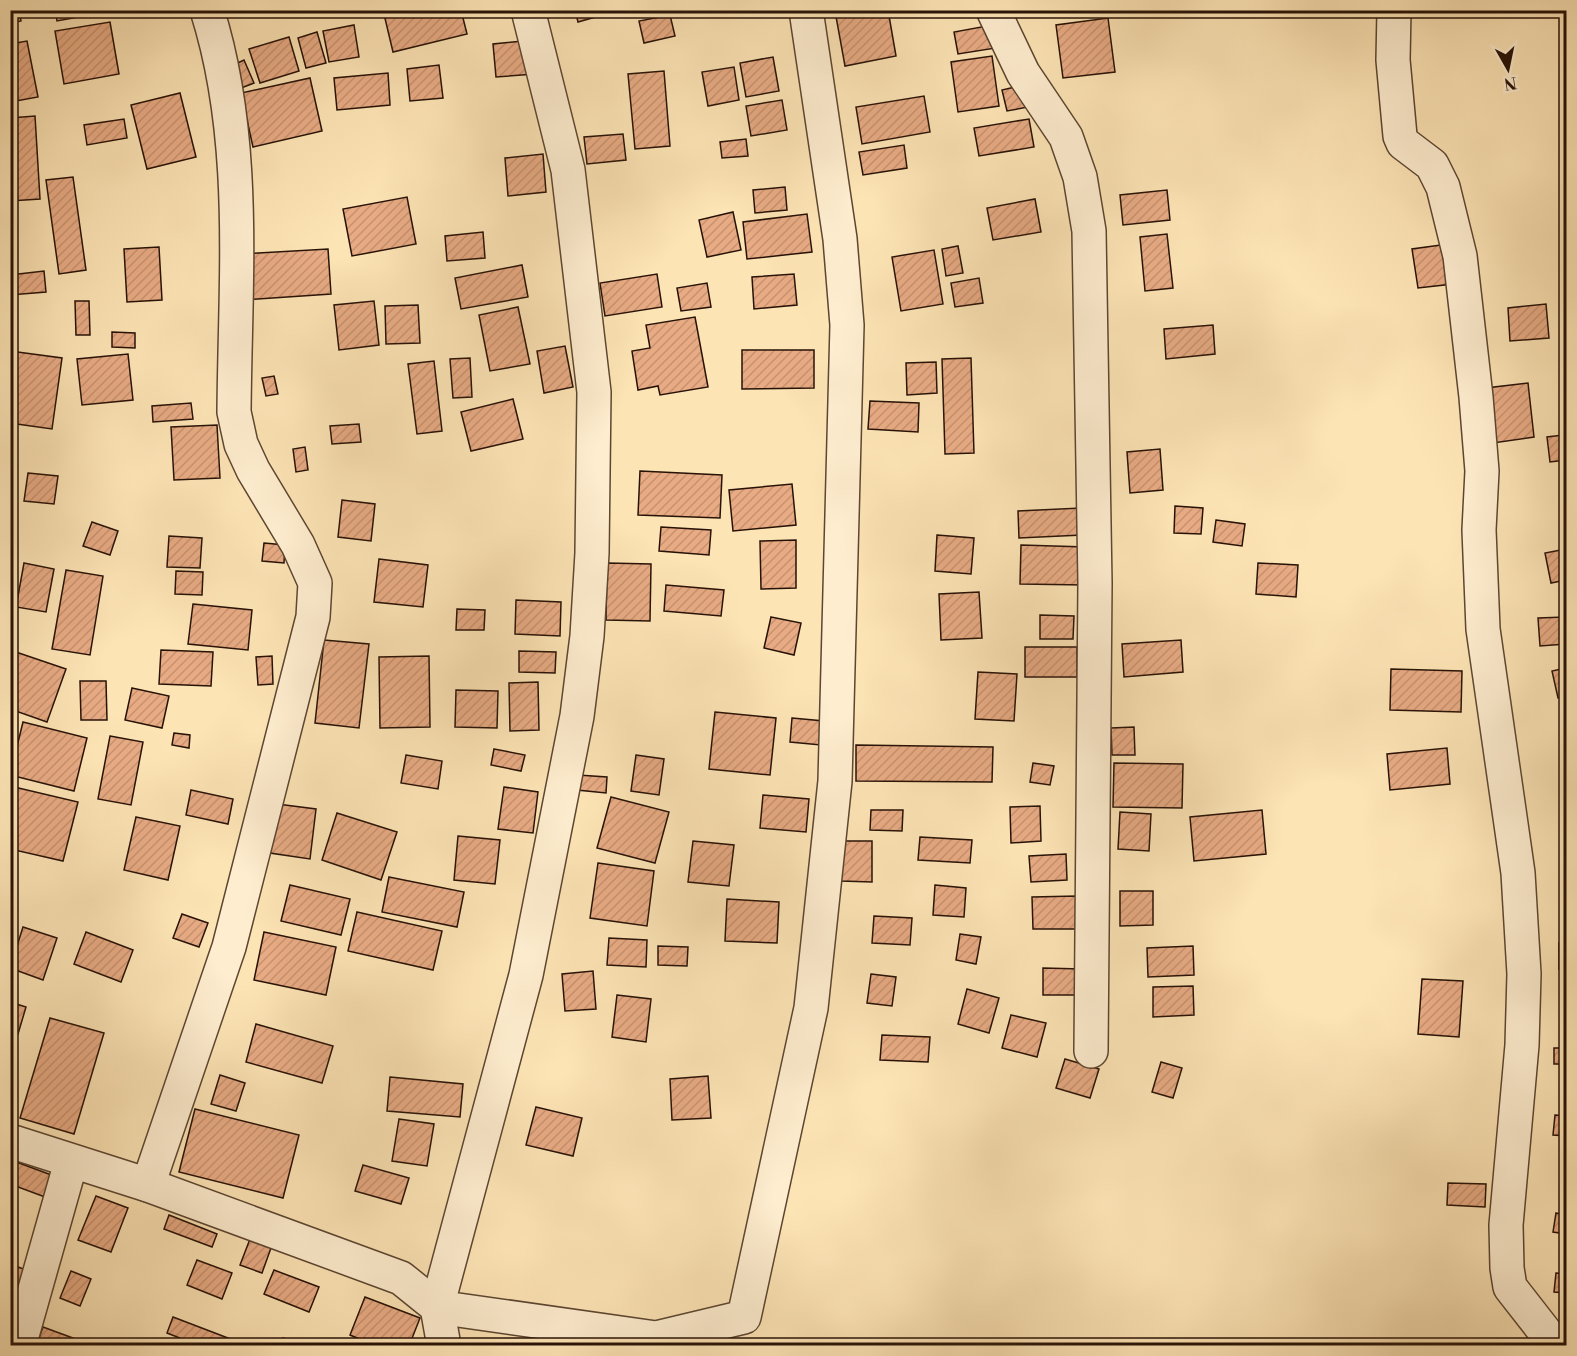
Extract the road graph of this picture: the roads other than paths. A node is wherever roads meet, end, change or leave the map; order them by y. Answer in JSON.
{"nodes":[{"id":1,"x":207,"y":10,"type":"edge"},
{"id":2,"x":528,"y":10,"type":"edge"},
{"id":3,"x":806,"y":10,"type":"edge"},
{"id":4,"x":993,"y":10,"type":"edge"},
{"id":5,"x":1394,"y":10,"type":"edge"},
{"id":6,"x":1091,"y":1051,"type":"dead end"},
{"id":7,"x":10,"y":1141,"type":"edge"},
{"id":8,"x":71,"y":1162,"type":"junction"},
{"id":9,"x":148,"y":1185,"type":"junction"},
{"id":10,"x":437,"y":1307,"type":"junction"},
{"id":11,"x":1551,"y":1342,"type":"edge"},
{"id":12,"x":19,"y":1346,"type":"edge"},
{"id":13,"x":444,"y":1346,"type":"edge"}],
"edges":[{"from":1,"to":9,"type":"street"},
{"from":2,"to":10,"type":"street"},
{"from":3,"to":10,"type":"street"},
{"from":4,"to":6,"type":"street"},
{"from":5,"to":11,"type":"street"},
{"from":7,"to":8,"type":"street"},
{"from":8,"to":9,"type":"street"},
{"from":8,"to":12,"type":"street"},
{"from":9,"to":10,"type":"street"},
{"from":10,"to":13,"type":"street"}]}
